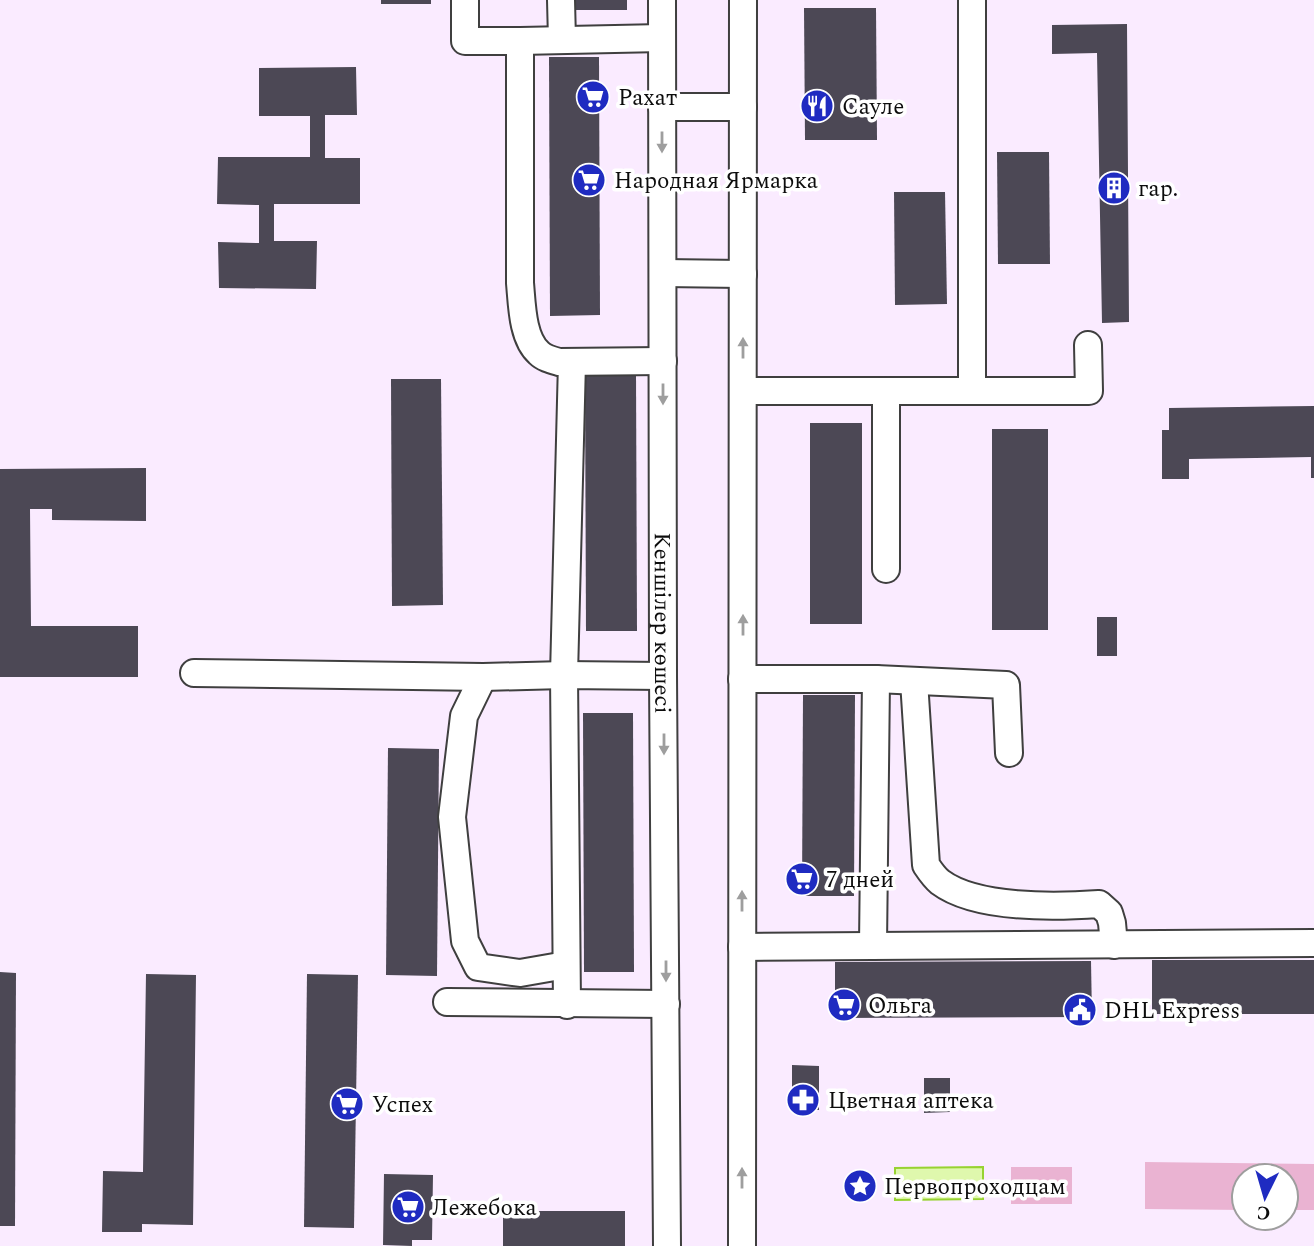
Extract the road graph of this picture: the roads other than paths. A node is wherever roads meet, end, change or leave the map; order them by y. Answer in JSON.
{"nodes":[{"id":1,"x":465,"y":0,"type":"edge"},
{"id":2,"x":561,"y":0,"type":"edge"},
{"id":3,"x":662,"y":0,"type":"edge"},
{"id":4,"x":743,"y":0,"type":"edge"},
{"id":5,"x":972,"y":0,"type":"edge"},
{"id":6,"x":662,"y":38,"type":"junction"},
{"id":7,"x":562,"y":40,"type":"junction"},
{"id":8,"x":520,"y":41,"type":"junction"},
{"id":9,"x":662,"y":107,"type":"junction"},
{"id":10,"x":743,"y":107,"type":"junction"},
{"id":11,"x":663,"y":273,"type":"junction"},
{"id":12,"x":743,"y":274,"type":"junction"},
{"id":13,"x":1088,"y":345,"type":"dead end"},
{"id":14,"x":663,"y":361,"type":"junction"},
{"id":15,"x":572,"y":362,"type":"junction"},
{"id":16,"x":743,"y":391,"type":"junction"},
{"id":17,"x":886,"y":391,"type":"junction"},
{"id":18,"x":972,"y":391,"type":"junction"},
{"id":19,"x":886,"y":569,"type":"dead end"},
{"id":20,"x":194,"y":673,"type":"dead end"},
{"id":21,"x":564,"y":675,"type":"junction"},
{"id":22,"x":663,"y":676,"type":"junction"},
{"id":23,"x":483,"y":677,"type":"junction"},
{"id":24,"x":743,"y":679,"type":"junction"},
{"id":25,"x":876,"y":679,"type":"junction"},
{"id":26,"x":914,"y":681,"type":"junction"},
{"id":27,"x":1009,"y":753,"type":"dead end"},
{"id":28,"x":1314,"y":943,"type":"edge"},
{"id":29,"x":1114,"y":945,"type":"junction"},
{"id":30,"x":873,"y":946,"type":"junction"},
{"id":31,"x":742,"y":947,"type":"junction"},
{"id":32,"x":566,"y":965,"type":"junction"},
{"id":33,"x":447,"y":1002,"type":"dead end"},
{"id":34,"x":567,"y":1004,"type":"junction"},
{"id":35,"x":666,"y":1004,"type":"junction"},
{"id":36,"x":667,"y":1246,"type":"edge"},
{"id":37,"x":742,"y":1246,"type":"edge"}],
"edges":[{"from":1,"to":8,"type":"street"},
{"from":2,"to":7,"type":"street"},
{"from":3,"to":6,"type":"street","name":"Кеншілер көшесі"},
{"from":4,"to":10,"type":"street"},
{"from":5,"to":18,"type":"street"},
{"from":6,"to":7,"type":"street"},
{"from":6,"to":9,"type":"street","name":"Кеншілер көшесі"},
{"from":7,"to":8,"type":"street"},
{"from":8,"to":15,"type":"street"},
{"from":9,"to":10,"type":"street"},
{"from":9,"to":11,"type":"street","name":"Кеншілер көшесі","one_way":true},
{"from":10,"to":12,"type":"street"},
{"from":11,"to":12,"type":"street"},
{"from":11,"to":14,"type":"street","name":"Кеншілер көшесі"},
{"from":16,"to":12,"type":"street","one_way":true},
{"from":13,"to":18,"type":"street"},
{"from":14,"to":15,"type":"street"},
{"from":14,"to":22,"type":"street","name":"Кеншілер көшесі","one_way":true},
{"from":15,"to":21,"type":"street"},
{"from":16,"to":17,"type":"street"},
{"from":24,"to":16,"type":"street","one_way":true},
{"from":17,"to":18,"type":"street"},
{"from":17,"to":19,"type":"street"},
{"from":20,"to":23,"type":"street"},
{"from":21,"to":22,"type":"street"},
{"from":21,"to":23,"type":"street"},
{"from":21,"to":32,"type":"street"},
{"from":22,"to":35,"type":"street","name":"Кеншілер көшесі","one_way":true},
{"from":23,"to":32,"type":"street"},
{"from":24,"to":25,"type":"street"},
{"from":31,"to":24,"type":"street","one_way":true},
{"from":25,"to":26,"type":"street"},
{"from":25,"to":30,"type":"street"},
{"from":26,"to":27,"type":"street"},
{"from":26,"to":29,"type":"street"},
{"from":28,"to":29,"type":"street"},
{"from":29,"to":30,"type":"street"},
{"from":30,"to":31,"type":"street"},
{"from":37,"to":31,"type":"street","one_way":true},
{"from":32,"to":34,"type":"street"},
{"from":33,"to":34,"type":"street"},
{"from":34,"to":35,"type":"street"},
{"from":35,"to":36,"type":"street","name":"Кеншілер көшесі"}]}
